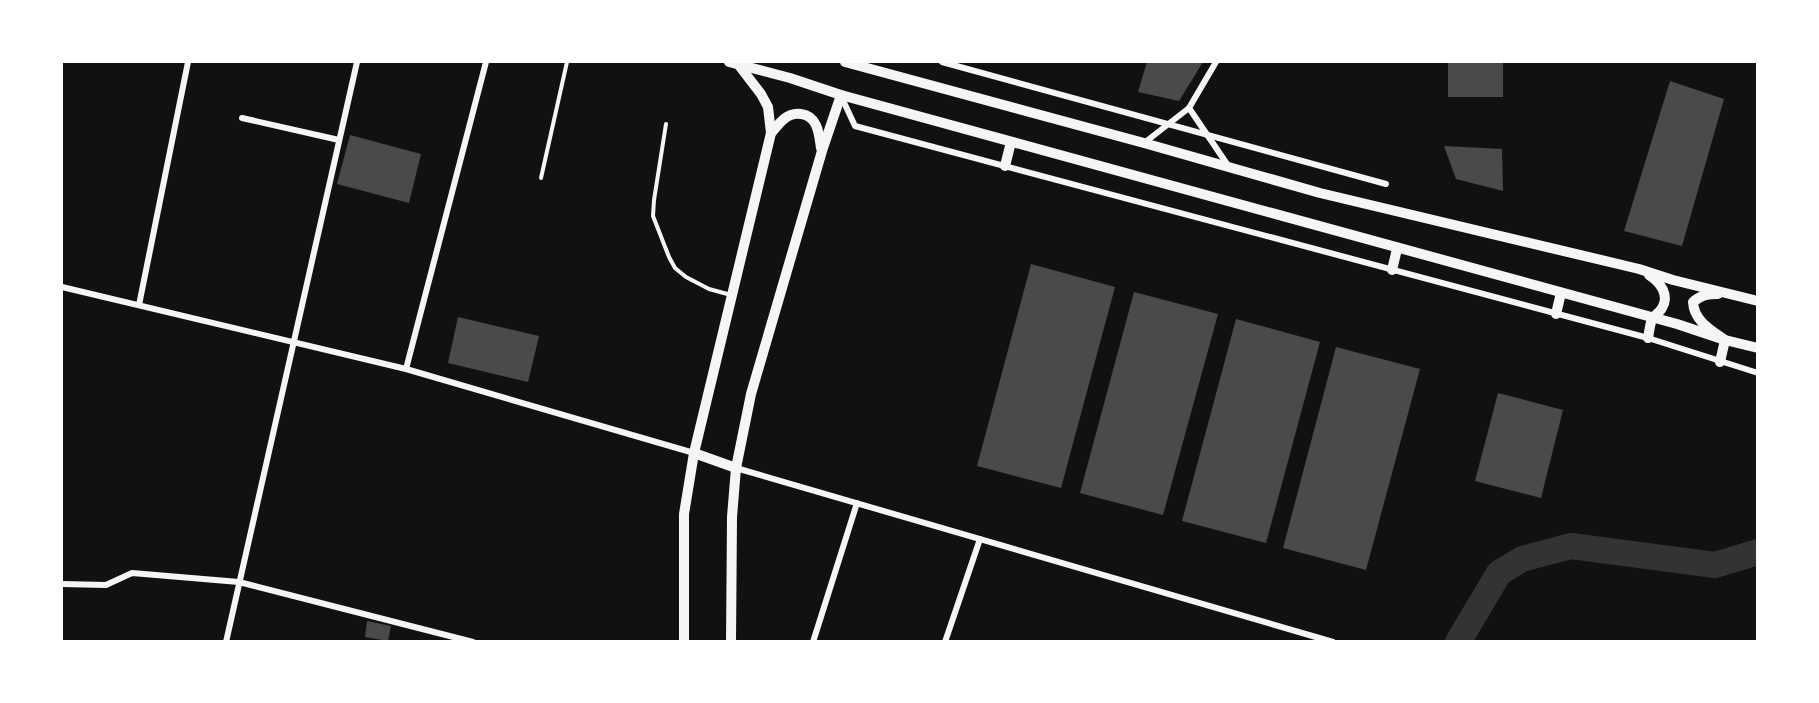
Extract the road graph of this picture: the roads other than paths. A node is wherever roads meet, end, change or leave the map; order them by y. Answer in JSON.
{"nodes":[{"id":1,"x":188,"y":62,"type":"edge"},
{"id":2,"x":357,"y":62,"type":"edge"},
{"id":3,"x":486,"y":62,"type":"edge"},
{"id":4,"x":567,"y":62,"type":"edge"},
{"id":5,"x":734,"y":62,"type":"edge"},
{"id":6,"x":845,"y":62,"type":"edge"},
{"id":7,"x":942,"y":62,"type":"edge"},
{"id":8,"x":1216,"y":62,"type":"edge"},
{"id":9,"x":841,"y":95,"type":"junction"},
{"id":10,"x":1189,"y":108,"type":"junction"},
{"id":11,"x":242,"y":118,"type":"dead end"},
{"id":12,"x":1169,"y":123,"type":"junction"},
{"id":13,"x":666,"y":124,"type":"dead end"},
{"id":14,"x":771,"y":133,"type":"junction"},
{"id":15,"x":1205,"y":134,"type":"junction"},
{"id":16,"x":339,"y":140,"type":"junction"},
{"id":17,"x":1011,"y":142,"type":"junction"},
{"id":18,"x":1144,"y":143,"type":"junction"},
{"id":19,"x":822,"y":151,"type":"junction"},
{"id":20,"x":1005,"y":166,"type":"junction"},
{"id":21,"x":1229,"y":167,"type":"junction"},
{"id":22,"x":541,"y":178,"type":"dead end"},
{"id":23,"x":1386,"y":184,"type":"dead end"},
{"id":24,"x":1398,"y":249,"type":"junction"},
{"id":25,"x":1639,"y":269,"type":"junction"},
{"id":26,"x":1392,"y":270,"type":"junction"},
{"id":27,"x":62,"y":287,"type":"edge"},
{"id":28,"x":1561,"y":293,"type":"junction"},
{"id":29,"x":1734,"y":294,"type":"junction"},
{"id":30,"x":731,"y":295,"type":"junction"},
{"id":31,"x":1758,"y":301,"type":"edge"},
{"id":32,"x":139,"y":305,"type":"junction"},
{"id":33,"x":1556,"y":314,"type":"junction"},
{"id":34,"x":1653,"y":318,"type":"junction"},
{"id":35,"x":1648,"y":338,"type":"junction"},
{"id":36,"x":1725,"y":340,"type":"junction"},
{"id":37,"x":294,"y":342,"type":"junction"},
{"id":38,"x":1758,"y":348,"type":"edge"},
{"id":39,"x":1720,"y":362,"type":"junction"},
{"id":40,"x":406,"y":369,"type":"junction"},
{"id":41,"x":1758,"y":373,"type":"edge"},
{"id":42,"x":694,"y":453,"type":"junction"},
{"id":43,"x":736,"y":468,"type":"junction"},
{"id":44,"x":856,"y":503,"type":"junction"},
{"id":45,"x":980,"y":539,"type":"junction"},
{"id":46,"x":239,"y":582,"type":"junction"},
{"id":47,"x":62,"y":584,"type":"edge"},
{"id":48,"x":226,"y":642,"type":"edge"},
{"id":49,"x":473,"y":642,"type":"edge"},
{"id":50,"x":684,"y":642,"type":"edge"},
{"id":51,"x":731,"y":642,"type":"edge"},
{"id":52,"x":813,"y":642,"type":"edge"},
{"id":53,"x":945,"y":642,"type":"edge"},
{"id":54,"x":1333,"y":642,"type":"edge"}],
"edges":[{"from":1,"to":32,"type":"street"},
{"from":2,"to":16,"type":"street"},
{"from":3,"to":40,"type":"street"},
{"from":4,"to":22,"type":"lane"},
{"from":5,"to":9,"type":"main road"},
{"from":5,"to":14,"type":"main road"},
{"from":6,"to":18,"type":"main road"},
{"from":7,"to":12,"type":"street"},
{"from":8,"to":10,"type":"street"},
{"from":9,"to":17,"type":"main road"},
{"from":9,"to":19,"type":"main road"},
{"from":9,"to":20,"type":"street"},
{"from":10,"to":12,"type":"street"},
{"from":10,"to":15,"type":"street"},
{"from":11,"to":16,"type":"street"},
{"from":12,"to":15,"type":"street"},
{"from":12,"to":18,"type":"street"},
{"from":13,"to":30,"type":"lane"},
{"from":14,"to":19,"type":"main road"},
{"from":14,"to":30,"type":"main road"},
{"from":15,"to":21,"type":"street"},
{"from":15,"to":23,"type":"street"},
{"from":16,"to":37,"type":"street"},
{"from":17,"to":20,"type":"main road"},
{"from":17,"to":24,"type":"main road"},
{"from":18,"to":21,"type":"main road"},
{"from":19,"to":43,"type":"main road"},
{"from":20,"to":26,"type":"street"},
{"from":21,"to":25,"type":"main road"},
{"from":24,"to":26,"type":"main road"},
{"from":24,"to":28,"type":"main road"},
{"from":25,"to":29,"type":"main road"},
{"from":25,"to":34,"type":"main road"},
{"from":26,"to":33,"type":"street"},
{"from":27,"to":32,"type":"street"},
{"from":28,"to":33,"type":"main road"},
{"from":28,"to":34,"type":"main road"},
{"from":29,"to":31,"type":"main road"},
{"from":29,"to":36,"type":"main road"},
{"from":30,"to":42,"type":"main road"},
{"from":32,"to":37,"type":"street"},
{"from":33,"to":35,"type":"street"},
{"from":34,"to":35,"type":"main road"},
{"from":34,"to":36,"type":"main road"},
{"from":35,"to":39,"type":"street"},
{"from":36,"to":38,"type":"main road"},
{"from":36,"to":39,"type":"main road"},
{"from":37,"to":40,"type":"street"},
{"from":37,"to":46,"type":"street"},
{"from":39,"to":41,"type":"street"},
{"from":40,"to":42,"type":"street"},
{"from":42,"to":43,"type":"main road"},
{"from":42,"to":50,"type":"main road"},
{"from":43,"to":44,"type":"street"},
{"from":43,"to":51,"type":"main road"},
{"from":44,"to":45,"type":"street"},
{"from":44,"to":52,"type":"street"},
{"from":45,"to":53,"type":"street"},
{"from":45,"to":54,"type":"street"},
{"from":46,"to":47,"type":"street"},
{"from":46,"to":48,"type":"street"},
{"from":46,"to":49,"type":"street"}]}
